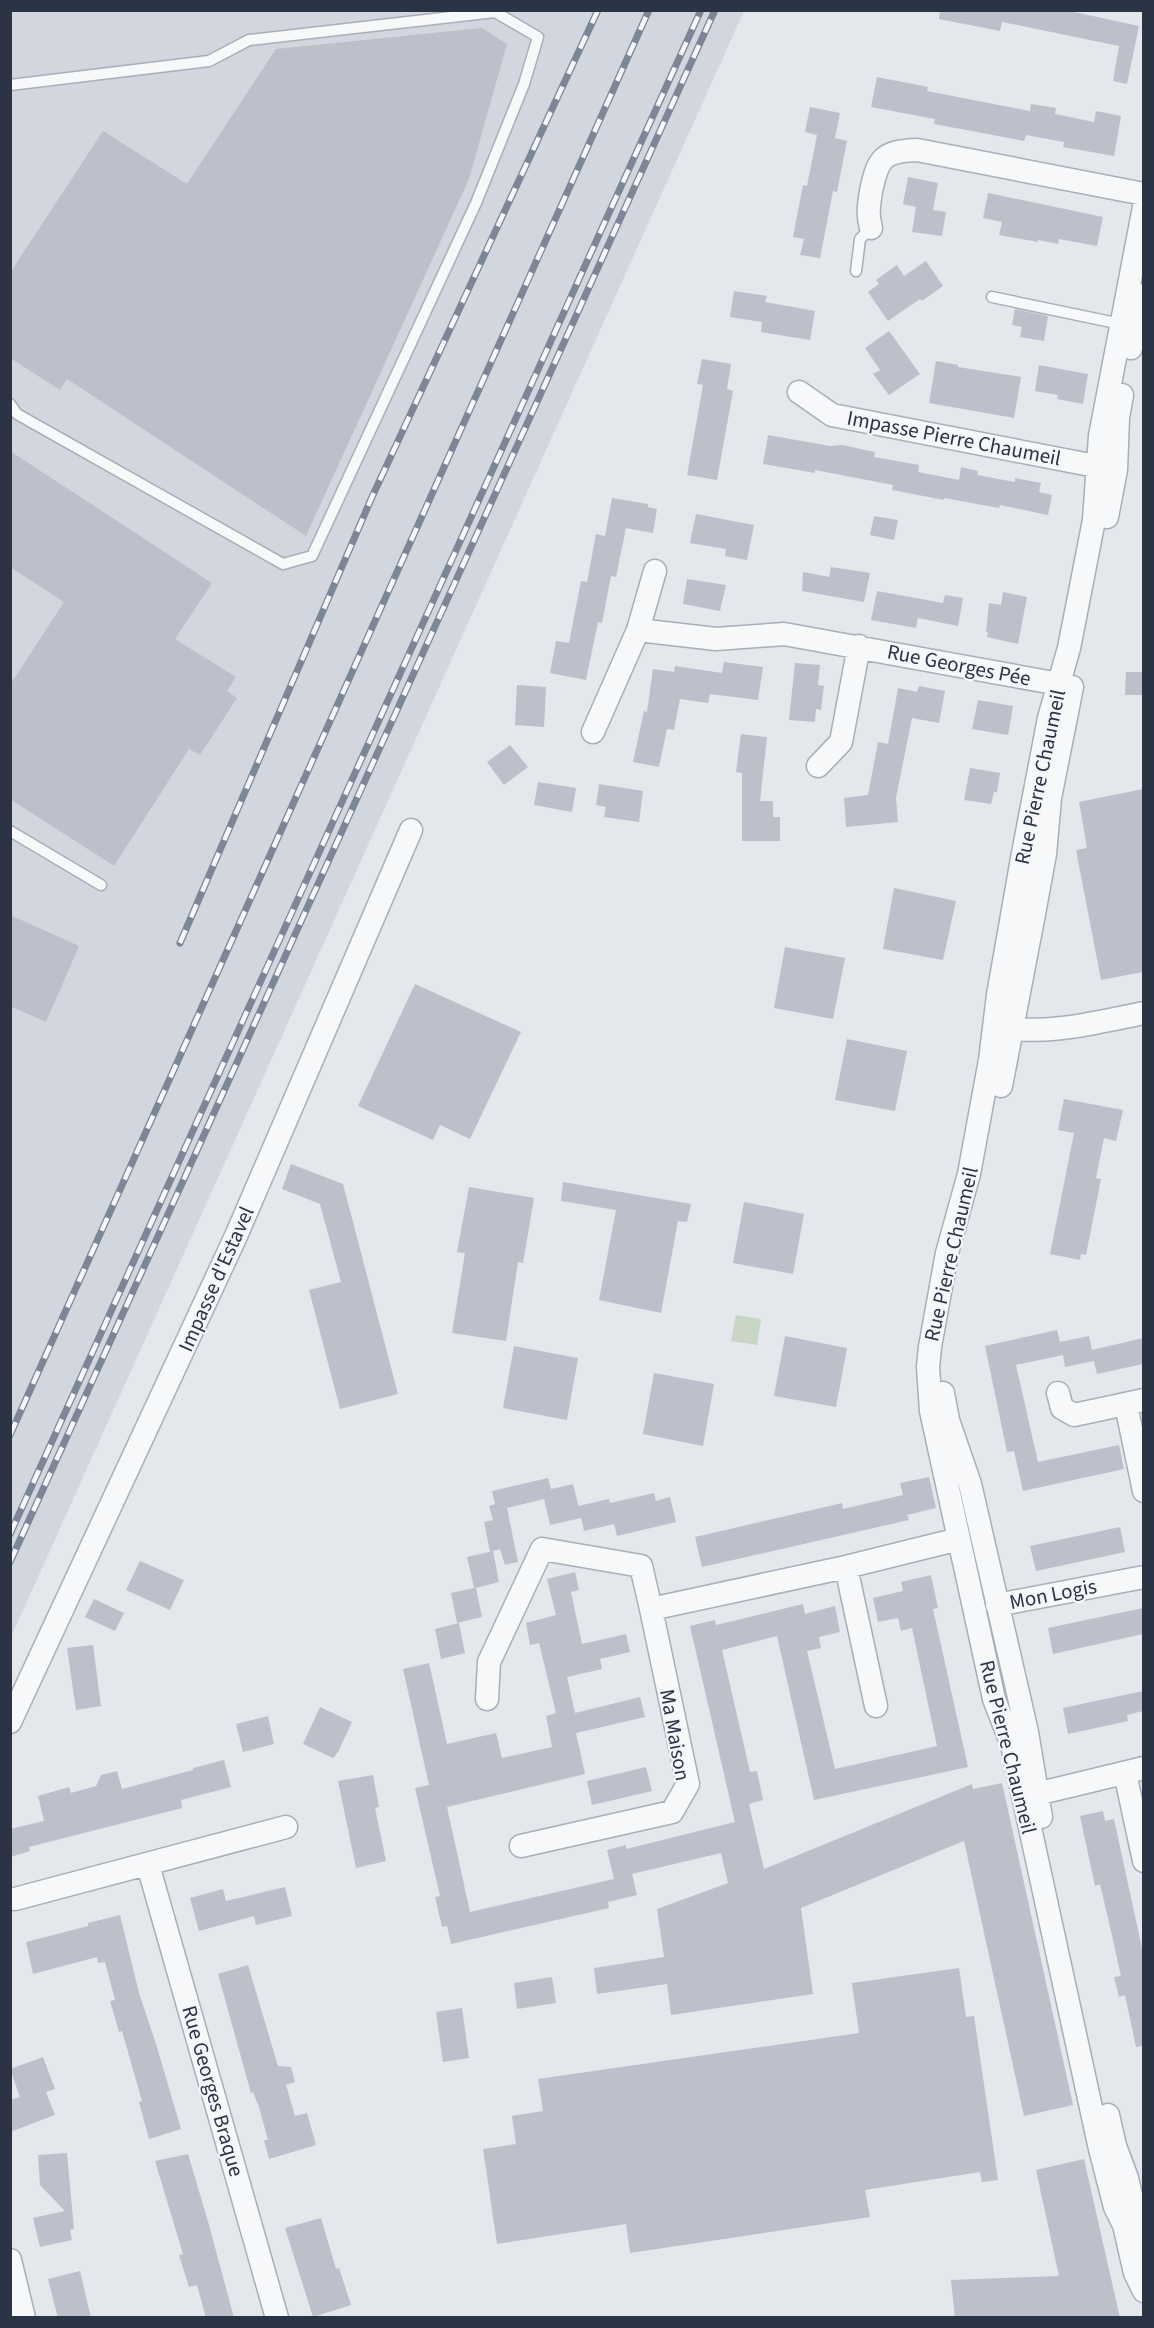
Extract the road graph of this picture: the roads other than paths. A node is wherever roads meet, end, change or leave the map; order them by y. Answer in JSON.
{"nodes":[{"id":1,"x":10,"y":85,"type":"edge"},
{"id":2,"x":1143,"y":194,"type":"edge"},
{"id":3,"x":1143,"y":207,"type":"edge"},
{"id":4,"x":871,"y":228,"type":"joint"},
{"id":5,"x":856,"y":271,"type":"dead end"},
{"id":6,"x":1143,"y":295,"type":"edge"},
{"id":7,"x":992,"y":297,"type":"dead end"},
{"id":8,"x":1130,"y":330,"type":"edge"},
{"id":9,"x":799,"y":392,"type":"dead end"},
{"id":10,"x":10,"y":404,"type":"edge"},
{"id":11,"x":1107,"y":468,"type":"junction"},
{"id":12,"x":655,"y":571,"type":"dead end"},
{"id":13,"x":638,"y":630,"type":"junction"},
{"id":14,"x":859,"y":646,"type":"junction"},
{"id":15,"x":1059,"y":684,"type":"junction"},
{"id":16,"x":593,"y":732,"type":"dead end"},
{"id":17,"x":818,"y":766,"type":"dead end"},
{"id":18,"x":411,"y":830,"type":"dead end"},
{"id":19,"x":10,"y":831,"type":"edge"},
{"id":20,"x":100,"y":885,"type":"dead end"},
{"id":21,"x":1143,"y":1013,"type":"edge"},
{"id":22,"x":1003,"y":1028,"type":"junction"},
{"id":23,"x":1058,"y":1393,"type":"dead end"},
{"id":24,"x":1134,"y":1402,"type":"edge"},
{"id":25,"x":1143,"y":1491,"type":"edge"},
{"id":26,"x":959,"y":1539,"type":"junction"},
{"id":27,"x":986,"y":1558,"type":"junction"},
{"id":28,"x":846,"y":1567,"type":"junction"},
{"id":29,"x":1143,"y":1577,"type":"edge"},
{"id":30,"x":997,"y":1605,"type":"junction"},
{"id":31,"x":651,"y":1609,"type":"junction"},
{"id":32,"x":980,"y":1637,"type":"junction"},
{"id":33,"x":488,"y":1699,"type":"dead end"},
{"id":34,"x":876,"y":1706,"type":"dead end"},
{"id":35,"x":10,"y":1722,"type":"edge"},
{"id":36,"x":1134,"y":1770,"type":"edge"},
{"id":37,"x":1030,"y":1796,"type":"junction"},
{"id":38,"x":286,"y":1827,"type":"dead end"},
{"id":39,"x":521,"y":1846,"type":"dead end"},
{"id":40,"x":1143,"y":1861,"type":"edge"},
{"id":41,"x":148,"y":1864,"type":"junction"},
{"id":42,"x":15,"y":1899,"type":"dead end"},
{"id":43,"x":1143,"y":2250,"type":"edge"},
{"id":44,"x":10,"y":2260,"type":"edge"},
{"id":45,"x":1143,"y":2292,"type":"edge"},
{"id":46,"x":24,"y":2318,"type":"edge"},
{"id":47,"x":277,"y":2318,"type":"edge"}],
"edges":[{"from":1,"to":10,"type":"lane"},
{"from":2,"to":4,"type":"street"},
{"from":3,"to":8,"type":"street","name":"Rue Pierre Chaumeil"},
{"from":4,"to":5,"type":"lane"},
{"from":6,"to":8,"type":"street","name":"Rue Pierre Chaumeil"},
{"from":7,"to":8,"type":"lane"},
{"from":8,"to":11,"type":"street","name":"Rue Pierre Chaumeil"},
{"from":9,"to":11,"type":"street","name":"Impasse Pierre Chaumeil"},
{"from":11,"to":15,"type":"street","name":"Rue Pierre Chaumeil"},
{"from":11,"to":22,"type":"street","name":"Rue Pierre Chaumeil"},
{"from":12,"to":13,"type":"street"},
{"from":13,"to":14,"type":"street","name":"Rue Georges Pée"},
{"from":13,"to":16,"type":"street"},
{"from":14,"to":15,"type":"street","name":"Rue Georges Pée"},
{"from":14,"to":17,"type":"street","name":"Rue Georges Pée"},
{"from":15,"to":22,"type":"street","name":"Rue Pierre Chaumeil"},
{"from":18,"to":35,"type":"street","name":"Impasse d'Estavel"},
{"from":19,"to":20,"type":"lane"},
{"from":21,"to":22,"type":"street"},
{"from":22,"to":26,"type":"street","name":"Rue Pierre Chaumeil"},
{"from":22,"to":27,"type":"street","name":"Rue Pierre Chaumeil"},
{"from":23,"to":24,"type":"street"},
{"from":24,"to":25,"type":"street"},
{"from":26,"to":27,"type":"street"},
{"from":26,"to":28,"type":"street"},
{"from":26,"to":32,"type":"street","name":"Rue Pierre Chaumeil"},
{"from":27,"to":30,"type":"street","name":"Rue Pierre Chaumeil"},
{"from":28,"to":31,"type":"street"},
{"from":28,"to":34,"type":"street"},
{"from":29,"to":30,"type":"street","name":"Mon Logis"},
{"from":30,"to":32,"type":"street","name":"Mon Logis"},
{"from":30,"to":37,"type":"street","name":"Rue Pierre Chaumeil"},
{"from":31,"to":33,"type":"street","name":"Ma Maison"},
{"from":31,"to":39,"type":"street","name":"Ma Maison"},
{"from":32,"to":37,"type":"street","name":"Rue Pierre Chaumeil"},
{"from":36,"to":37,"type":"street"},
{"from":36,"to":40,"type":"street"},
{"from":37,"to":43,"type":"street","name":"Rue Pierre Chaumeil"},
{"from":37,"to":45,"type":"street","name":"Rue Pierre Chaumeil"},
{"from":38,"to":41,"type":"street"},
{"from":41,"to":42,"type":"street"},
{"from":41,"to":47,"type":"street","name":"Rue Georges Braque"},
{"from":44,"to":46,"type":"street"}]}
